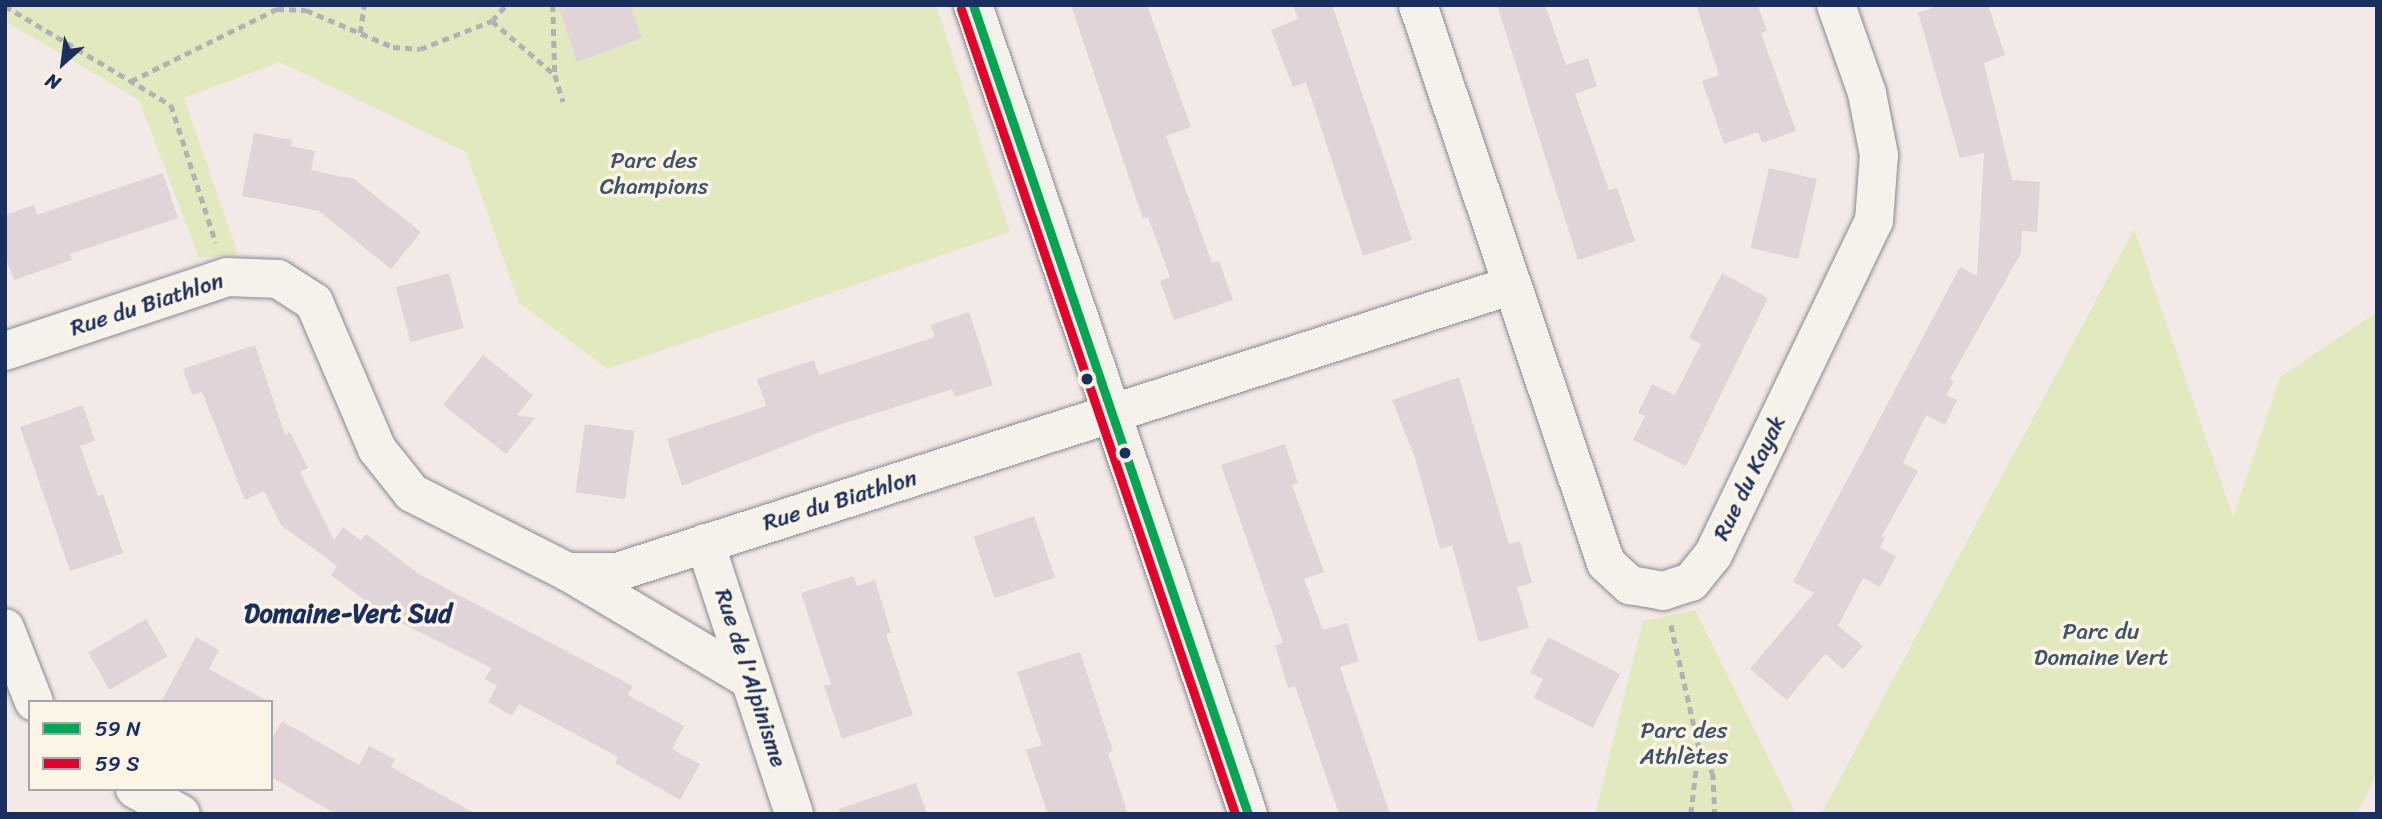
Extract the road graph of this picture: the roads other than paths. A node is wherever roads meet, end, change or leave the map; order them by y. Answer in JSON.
{"nodes":[{"id":1,"x":973,"y":5,"type":"edge"},
{"id":2,"x":1418,"y":5,"type":"edge"},
{"id":3,"x":1836,"y":5,"type":"edge"},
{"id":4,"x":1510,"y":286,"type":"junction"},
{"id":5,"x":5,"y":351,"type":"edge"},
{"id":6,"x":1110,"y":418,"type":"junction"},
{"id":7,"x":705,"y":543,"type":"junction"},
{"id":8,"x":568,"y":572,"type":"junction"},
{"id":9,"x":5,"y":628,"type":"edge"},
{"id":10,"x":750,"y":680,"type":"junction"},
{"id":11,"x":33,"y":700,"type":"edge"},
{"id":12,"x":139,"y":791,"type":"edge"},
{"id":13,"x":181,"y":814,"type":"edge"},
{"id":14,"x":794,"y":814,"type":"edge"},
{"id":15,"x":1248,"y":814,"type":"edge"}],
"edges":[{"from":1,"to":6,"type":"street"},
{"from":2,"to":4,"type":"street"},
{"from":3,"to":4,"type":"street","name":"Rue du Kayak"},
{"from":4,"to":6,"type":"street"},
{"from":5,"to":8,"type":"street","name":"Rue du Biathlon"},
{"from":6,"to":7,"type":"street","name":"Rue du Biathlon"},
{"from":6,"to":15,"type":"street"},
{"from":7,"to":8,"type":"street","name":"Rue du Biathlon"},
{"from":7,"to":10,"type":"street","name":"Rue de l'Alpinisme"},
{"from":8,"to":10,"type":"street","name":"Rue du Biathlon"},
{"from":9,"to":11,"type":"street"},
{"from":10,"to":14,"type":"street","name":"Rue de l'Alpinisme"},
{"from":12,"to":13,"type":"street"}]}
